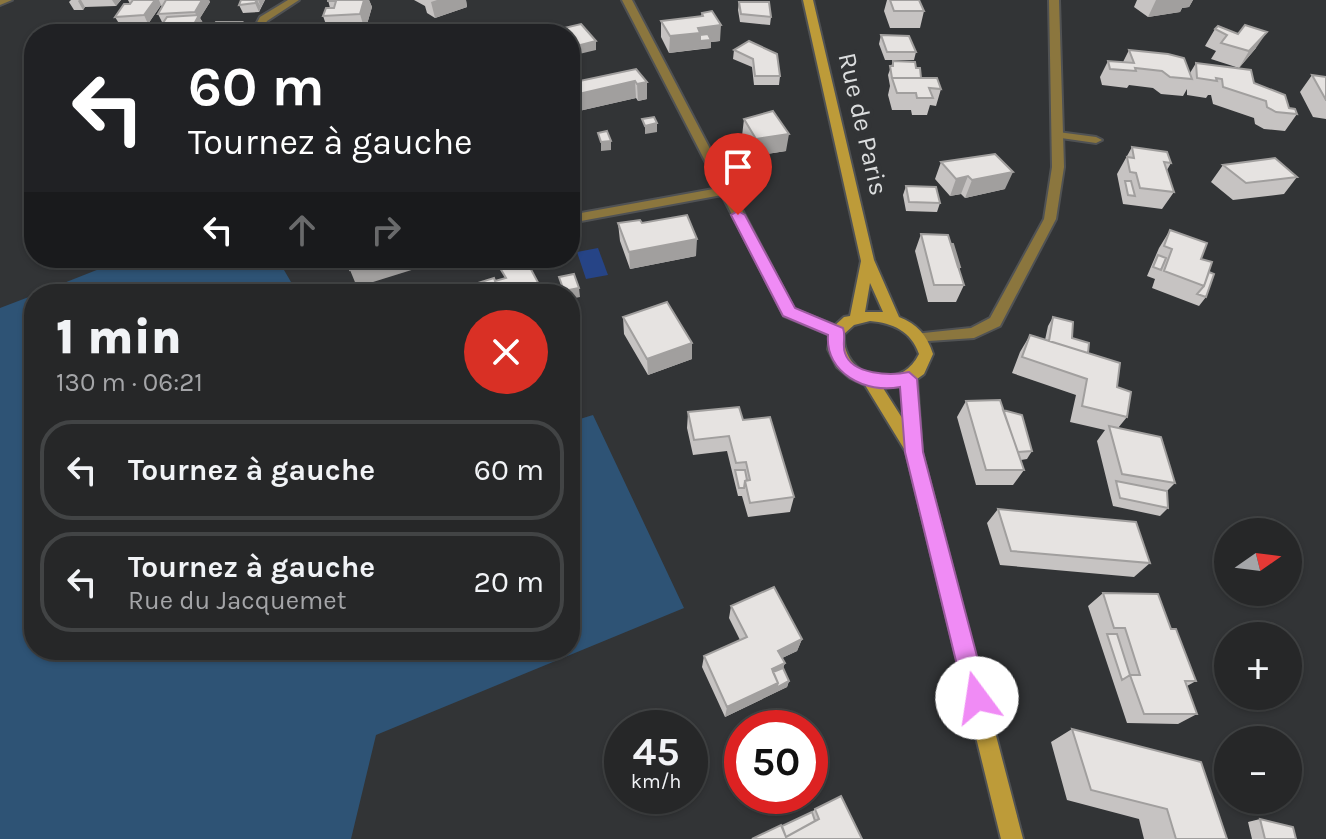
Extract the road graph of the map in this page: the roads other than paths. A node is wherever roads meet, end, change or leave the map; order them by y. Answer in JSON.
{"nodes":[{"id":1,"x":7,"y":0,"type":"edge"},
{"id":2,"x":294,"y":0,"type":"edge"},
{"id":3,"x":627,"y":0,"type":"edge"},
{"id":4,"x":808,"y":0,"type":"edge"},
{"id":5,"x":1054,"y":0,"type":"edge"},
{"id":6,"x":0,"y":2,"type":"edge"},
{"id":7,"x":261,"y":24,"type":"edge"},
{"id":8,"x":1058,"y":135,"type":"junction"},
{"id":9,"x":1096,"y":140,"type":"dead end"},
{"id":10,"x":725,"y":191,"type":"junction"},
{"id":11,"x":580,"y":217,"type":"edge"},
{"id":12,"x":867,"y":260,"type":"junction"},
{"id":13,"x":857,"y":318,"type":"junction"},
{"id":14,"x":893,"y":319,"type":"junction"},
{"id":15,"x":837,"y":332,"type":"junction"},
{"id":16,"x":919,"y":338,"type":"junction"},
{"id":17,"x":909,"y":379,"type":"junction"},
{"id":18,"x":871,"y":381,"type":"junction"},
{"id":19,"x":914,"y":452,"type":"junction"},
{"id":20,"x":1012,"y":839,"type":"edge"}],
"edges":[{"from":1,"to":6,"type":"street"},
{"from":2,"to":7,"type":"street"},
{"from":3,"to":10,"type":"street"},
{"from":4,"to":12,"type":"main road","name":"Rue de Paris"},
{"from":5,"to":8,"type":"street"},
{"from":8,"to":9,"type":"street"},
{"from":8,"to":16,"type":"street"},
{"from":10,"to":11,"type":"street"},
{"from":10,"to":15,"type":"street"},
{"from":12,"to":13,"type":"main road","name":"Rue de Paris"},
{"from":12,"to":14,"type":"main road","name":"Rue de Paris"},
{"from":13,"to":14,"type":"main road"},
{"from":13,"to":15,"type":"main road"},
{"from":14,"to":16,"type":"main road"},
{"from":15,"to":18,"type":"main road"},
{"from":16,"to":17,"type":"main road"},
{"from":17,"to":18,"type":"main road"},
{"from":17,"to":19,"type":"main road"},
{"from":18,"to":19,"type":"main road"},
{"from":19,"to":20,"type":"main road"}]}
